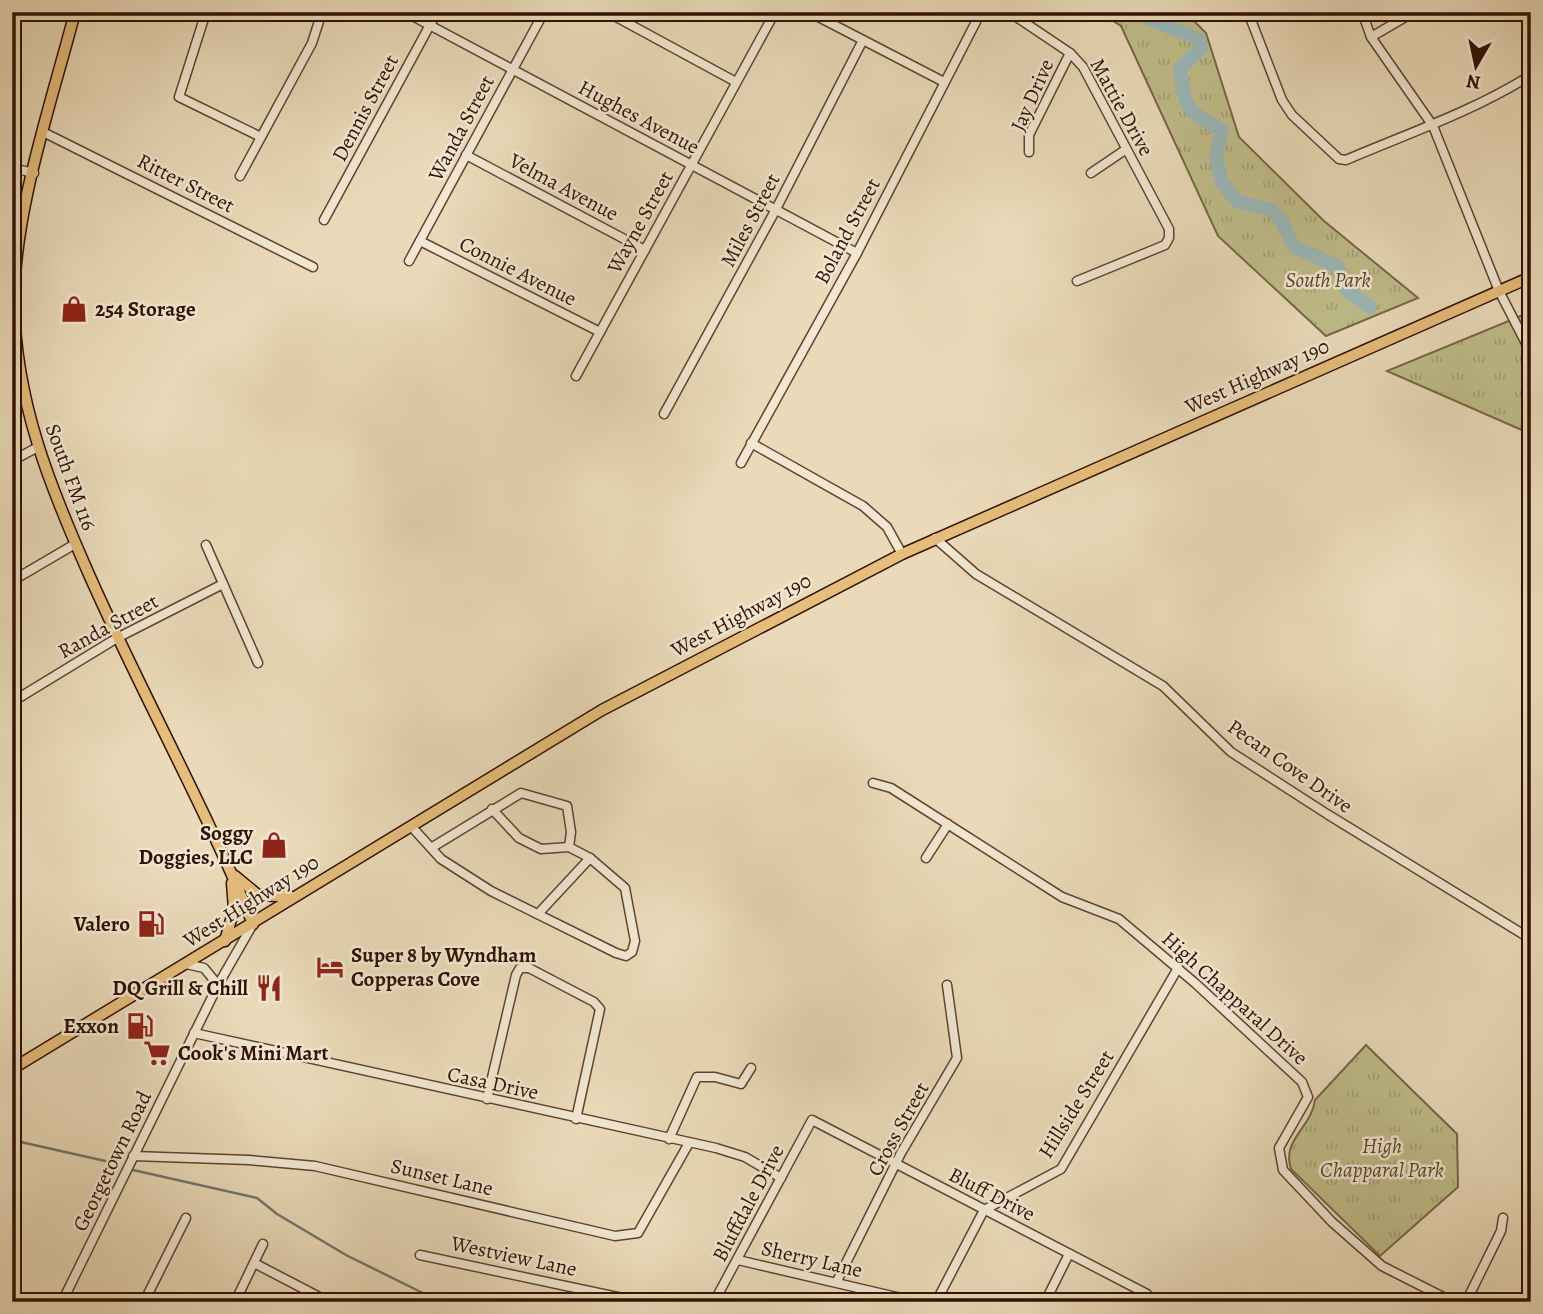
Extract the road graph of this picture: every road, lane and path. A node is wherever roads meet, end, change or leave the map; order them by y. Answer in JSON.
{"nodes":[{"id":1,"x":75,"y":12,"type":"edge"},
{"id":2,"x":206,"y":12,"type":"edge"},
{"id":3,"x":322,"y":12,"type":"edge"},
{"id":4,"x":405,"y":12,"type":"edge"},
{"id":5,"x":437,"y":12,"type":"edge"},
{"id":6,"x":544,"y":12,"type":"edge"},
{"id":7,"x":607,"y":12,"type":"edge"},
{"id":8,"x":775,"y":12,"type":"edge"},
{"id":9,"x":809,"y":12,"type":"edge"},
{"id":10,"x":981,"y":12,"type":"edge"},
{"id":11,"x":1009,"y":12,"type":"edge"},
{"id":12,"x":1248,"y":12,"type":"edge"},
{"id":13,"x":1362,"y":12,"type":"edge"},
{"id":14,"x":1414,"y":12,"type":"edge"},
{"id":15,"x":430,"y":25,"type":"junction"},
{"id":16,"x":1371,"y":37,"type":"junction"},
{"id":17,"x":863,"y":40,"type":"junction"},
{"id":18,"x":1070,"y":53,"type":"junction"},
{"id":19,"x":513,"y":69,"type":"junction"},
{"id":20,"x":1531,"y":75,"type":"edge"},
{"id":21,"x":736,"y":82,"type":"junction"},
{"id":22,"x":944,"y":82,"type":"junction"},
{"id":23,"x":1433,"y":126,"type":"junction"},
{"id":24,"x":43,"y":132,"type":"junction"},
{"id":25,"x":261,"y":137,"type":"junction"},
{"id":26,"x":1125,"y":150,"type":"junction"},
{"id":27,"x":1029,"y":152,"type":"dead end"},
{"id":28,"x":466,"y":155,"type":"junction"},
{"id":29,"x":691,"y":165,"type":"junction"},
{"id":30,"x":12,"y":168,"type":"edge"},
{"id":31,"x":34,"y":173,"type":"junction"},
{"id":32,"x":1091,"y":173,"type":"dead end"},
{"id":33,"x":240,"y":176,"type":"dead end"},
{"id":34,"x":775,"y":211,"type":"junction"},
{"id":35,"x":324,"y":220,"type":"dead end"},
{"id":36,"x":420,"y":241,"type":"junction"},
{"id":37,"x":645,"y":250,"type":"junction"},
{"id":38,"x":857,"y":253,"type":"junction"},
{"id":39,"x":409,"y":261,"type":"dead end"},
{"id":40,"x":313,"y":267,"type":"dead end"},
{"id":41,"x":1531,"y":277,"type":"edge"},
{"id":42,"x":1077,"y":281,"type":"dead end"},
{"id":43,"x":1499,"y":291,"type":"junction"},
{"id":44,"x":600,"y":332,"type":"junction"},
{"id":45,"x":1531,"y":353,"type":"edge"},
{"id":46,"x":576,"y":376,"type":"dead end"},
{"id":47,"x":664,"y":414,"type":"dead end"},
{"id":48,"x":751,"y":443,"type":"junction"},
{"id":49,"x":36,"y":447,"type":"junction"},
{"id":50,"x":12,"y":461,"type":"edge"},
{"id":51,"x":741,"y":463,"type":"dead end"},
{"id":52,"x":935,"y":538,"type":"junction"},
{"id":53,"x":75,"y":544,"type":"junction"},
{"id":54,"x":206,"y":545,"type":"dead end"},
{"id":55,"x":902,"y":554,"type":"junction"},
{"id":56,"x":12,"y":581,"type":"edge"},
{"id":57,"x":223,"y":584,"type":"junction"},
{"id":58,"x":117,"y":638,"type":"junction"},
{"id":59,"x":258,"y":663,"type":"dead end"},
{"id":60,"x":12,"y":702,"type":"edge"},
{"id":61,"x":873,"y":783,"type":"dead end"},
{"id":62,"x":492,"y":809,"type":"junction"},
{"id":63,"x":948,"y":824,"type":"junction"},
{"id":64,"x":411,"y":826,"type":"junction"},
{"id":65,"x":569,"y":847,"type":"junction"},
{"id":66,"x":430,"y":848,"type":"junction"},
{"id":67,"x":590,"y":858,"type":"junction"},
{"id":68,"x":926,"y":858,"type":"dead end"},
{"id":69,"x":231,"y":871,"type":"junction"},
{"id":70,"x":293,"y":897,"type":"junction"},
{"id":71,"x":538,"y":914,"type":"junction"},
{"id":72,"x":253,"y":924,"type":"junction"},
{"id":73,"x":1531,"y":939,"type":"edge"},
{"id":74,"x":225,"y":941,"type":"junction"},
{"id":75,"x":186,"y":964,"type":"junction"},
{"id":76,"x":1178,"y":968,"type":"junction"},
{"id":77,"x":218,"y":985,"type":"junction"},
{"id":78,"x":947,"y":985,"type":"dead end"},
{"id":79,"x":194,"y":1033,"type":"junction"},
{"id":80,"x":751,"y":1068,"type":"dead end"},
{"id":81,"x":12,"y":1069,"type":"edge"},
{"id":82,"x":487,"y":1098,"type":"junction"},
{"id":83,"x":576,"y":1119,"type":"junction"},
{"id":84,"x":812,"y":1120,"type":"joint"},
{"id":85,"x":669,"y":1139,"type":"junction"},
{"id":86,"x":689,"y":1143,"type":"junction"},
{"id":87,"x":133,"y":1156,"type":"junction"},
{"id":88,"x":896,"y":1164,"type":"junction"},
{"id":89,"x":781,"y":1178,"type":"junction"},
{"id":90,"x":984,"y":1210,"type":"junction"},
{"id":91,"x":186,"y":1218,"type":"dead end"},
{"id":92,"x":1503,"y":1218,"type":"dead end"},
{"id":93,"x":263,"y":1244,"type":"dead end"},
{"id":94,"x":1069,"y":1254,"type":"junction"},
{"id":95,"x":420,"y":1255,"type":"dead end"},
{"id":96,"x":738,"y":1260,"type":"junction"},
{"id":97,"x":254,"y":1263,"type":"junction"},
{"id":98,"x":837,"y":1282,"type":"junction"},
{"id":99,"x":599,"y":1292,"type":"junction"},
{"id":100,"x":62,"y":1302,"type":"edge"},
{"id":101,"x":144,"y":1302,"type":"edge"},
{"id":102,"x":235,"y":1302,"type":"edge"},
{"id":103,"x":329,"y":1302,"type":"edge"},
{"id":104,"x":596,"y":1302,"type":"edge"},
{"id":105,"x":641,"y":1302,"type":"edge"},
{"id":106,"x":714,"y":1302,"type":"edge"},
{"id":107,"x":918,"y":1302,"type":"edge"},
{"id":108,"x":936,"y":1302,"type":"edge"},
{"id":109,"x":1045,"y":1302,"type":"edge"},
{"id":110,"x":1153,"y":1302,"type":"edge"},
{"id":111,"x":1453,"y":1302,"type":"edge"},
{"id":112,"x":1466,"y":1302,"type":"edge"}],
"edges":[{"from":1,"to":24,"type":"main road","name":"South FM 116"},
{"from":2,"to":25,"type":"street"},
{"from":3,"to":25,"type":"street"},
{"from":4,"to":15,"type":"street","name":"Hughes Avenue"},
{"from":5,"to":15,"type":"street","name":"Dennis Street"},
{"from":6,"to":19,"type":"street","name":"Wanda Street"},
{"from":7,"to":21,"type":"street"},
{"from":8,"to":21,"type":"street","name":"Wayne Street"},
{"from":9,"to":17,"type":"street"},
{"from":10,"to":22,"type":"street","name":"Boland Street"},
{"from":11,"to":18,"type":"street","name":"Mattie Drive"},
{"from":12,"to":23,"type":"street"},
{"from":13,"to":16,"type":"street"},
{"from":14,"to":16,"type":"street"},
{"from":15,"to":19,"type":"street","name":"Hughes Avenue"},
{"from":15,"to":35,"type":"street","name":"Dennis Street"},
{"from":16,"to":23,"type":"street"},
{"from":17,"to":22,"type":"street"},
{"from":17,"to":34,"type":"street","name":"Miles Street"},
{"from":18,"to":26,"type":"street","name":"Mattie Drive"},
{"from":18,"to":27,"type":"street","name":"Jay Drive"},
{"from":19,"to":28,"type":"street","name":"Wanda Street"},
{"from":19,"to":29,"type":"street","name":"Hughes Avenue"},
{"from":20,"to":23,"type":"street"},
{"from":21,"to":29,"type":"street","name":"Wayne Street"},
{"from":22,"to":38,"type":"street","name":"Boland Street"},
{"from":23,"to":43,"type":"street"},
{"from":24,"to":31,"type":"main road","name":"South FM 116"},
{"from":24,"to":40,"type":"street","name":"Ritter Street"},
{"from":25,"to":33,"type":"street"},
{"from":26,"to":32,"type":"street"},
{"from":26,"to":42,"type":"street","name":"Mattie Drive"},
{"from":28,"to":36,"type":"street","name":"Wanda Street"},
{"from":28,"to":37,"type":"street","name":"Velma Avenue"},
{"from":29,"to":34,"type":"street","name":"Hughes Avenue"},
{"from":29,"to":37,"type":"street","name":"Wayne Street"},
{"from":30,"to":31,"type":"street"},
{"from":31,"to":49,"type":"main road","name":"South FM 116"},
{"from":34,"to":38,"type":"street","name":"Hughes Avenue"},
{"from":34,"to":47,"type":"street","name":"Miles Street"},
{"from":36,"to":39,"type":"street","name":"Wanda Street"},
{"from":36,"to":44,"type":"street","name":"Connie Avenue"},
{"from":37,"to":44,"type":"street","name":"Wayne Street"},
{"from":38,"to":48,"type":"street","name":"Boland Street"},
{"from":41,"to":43,"type":"main road","name":"West Highway 190"},
{"from":43,"to":45,"type":"street"},
{"from":43,"to":52,"type":"main road","name":"West Highway 190"},
{"from":44,"to":46,"type":"street","name":"Wayne Street"},
{"from":48,"to":51,"type":"street","name":"Boland Street"},
{"from":48,"to":55,"type":"street"},
{"from":49,"to":50,"type":"street"},
{"from":49,"to":53,"type":"main road","name":"South FM 116"},
{"from":52,"to":55,"type":"main road","name":"West Highway 190"},
{"from":52,"to":73,"type":"street","name":"Pecan Cove Drive"},
{"from":53,"to":56,"type":"street"},
{"from":53,"to":58,"type":"main road","name":"South FM 116"},
{"from":54,"to":57,"type":"street"},
{"from":55,"to":64,"type":"main road","name":"West Highway 190"},
{"from":57,"to":58,"type":"street","name":"Randa Street"},
{"from":57,"to":59,"type":"street"},
{"from":58,"to":60,"type":"street","name":"Randa Street"},
{"from":58,"to":69,"type":"main road","name":"South FM 116"},
{"from":61,"to":63,"type":"street","name":"High Chapparal Drive"},
{"from":62,"to":65,"type":"street"},
{"from":62,"to":65,"type":"street"},
{"from":62,"to":66,"type":"street"},
{"from":63,"to":68,"type":"street"},
{"from":63,"to":76,"type":"street","name":"High Chapparal Drive"},
{"from":64,"to":66,"type":"street"},
{"from":64,"to":70,"type":"main road","name":"West Highway 190"},
{"from":65,"to":67,"type":"street"},
{"from":66,"to":71,"type":"street"},
{"from":67,"to":71,"type":"street"},
{"from":67,"to":71,"type":"street"},
{"from":69,"to":70,"type":"main road"},
{"from":69,"to":72,"type":"main road","name":"South FM 116"},
{"from":69,"to":74,"type":"main road"},
{"from":70,"to":72,"type":"main road","name":"West Highway 190"},
{"from":72,"to":74,"type":"main road","name":"West Highway 190"},
{"from":72,"to":77,"type":"street","name":"Georgetown Road"},
{"from":74,"to":75,"type":"main road","name":"West Highway 190"},
{"from":75,"to":77,"type":"street"},
{"from":75,"to":81,"type":"main road","name":"West Highway 190"},
{"from":76,"to":90,"type":"street","name":"Hillside Street"},
{"from":76,"to":111,"type":"street","name":"High Chapparal Drive"},
{"from":77,"to":79,"type":"street","name":"Georgetown Road"},
{"from":78,"to":88,"type":"street","name":"Cross Street"},
{"from":79,"to":82,"type":"street","name":"Casa Drive"},
{"from":79,"to":87,"type":"street","name":"Georgetown Road"},
{"from":80,"to":85,"type":"street"},
{"from":82,"to":83,"type":"street","name":"Casa Drive"},
{"from":82,"to":83,"type":"street"},
{"from":83,"to":85,"type":"street","name":"Casa Drive"},
{"from":84,"to":88,"type":"street","name":"Bluff Drive"},
{"from":84,"to":89,"type":"street","name":"Bluffdale Drive"},
{"from":85,"to":86,"type":"street","name":"Casa Drive"},
{"from":86,"to":87,"type":"street","name":"Sunset Lane"},
{"from":86,"to":89,"type":"street","name":"Casa Drive"},
{"from":87,"to":100,"type":"street","name":"Georgetown Road"},
{"from":88,"to":90,"type":"street","name":"Bluff Drive"},
{"from":88,"to":98,"type":"street","name":"Cross Street"},
{"from":89,"to":96,"type":"street","name":"Bluffdale Drive"},
{"from":90,"to":94,"type":"street","name":"Bluff Drive"},
{"from":90,"to":108,"type":"street"},
{"from":91,"to":101,"type":"street"},
{"from":92,"to":112,"type":"street"},
{"from":93,"to":97,"type":"street"},
{"from":94,"to":109,"type":"street"},
{"from":94,"to":110,"type":"street","name":"Bluff Drive"},
{"from":95,"to":99,"type":"street","name":"Westview Lane"},
{"from":96,"to":98,"type":"street","name":"Sherry Lane"},
{"from":96,"to":106,"type":"street","name":"Bluffdale Drive"},
{"from":97,"to":102,"type":"street"},
{"from":97,"to":103,"type":"street"},
{"from":98,"to":107,"type":"street","name":"Sherry Lane"},
{"from":99,"to":104,"type":"street"},
{"from":99,"to":105,"type":"street","name":"Westview Lane"}]}
